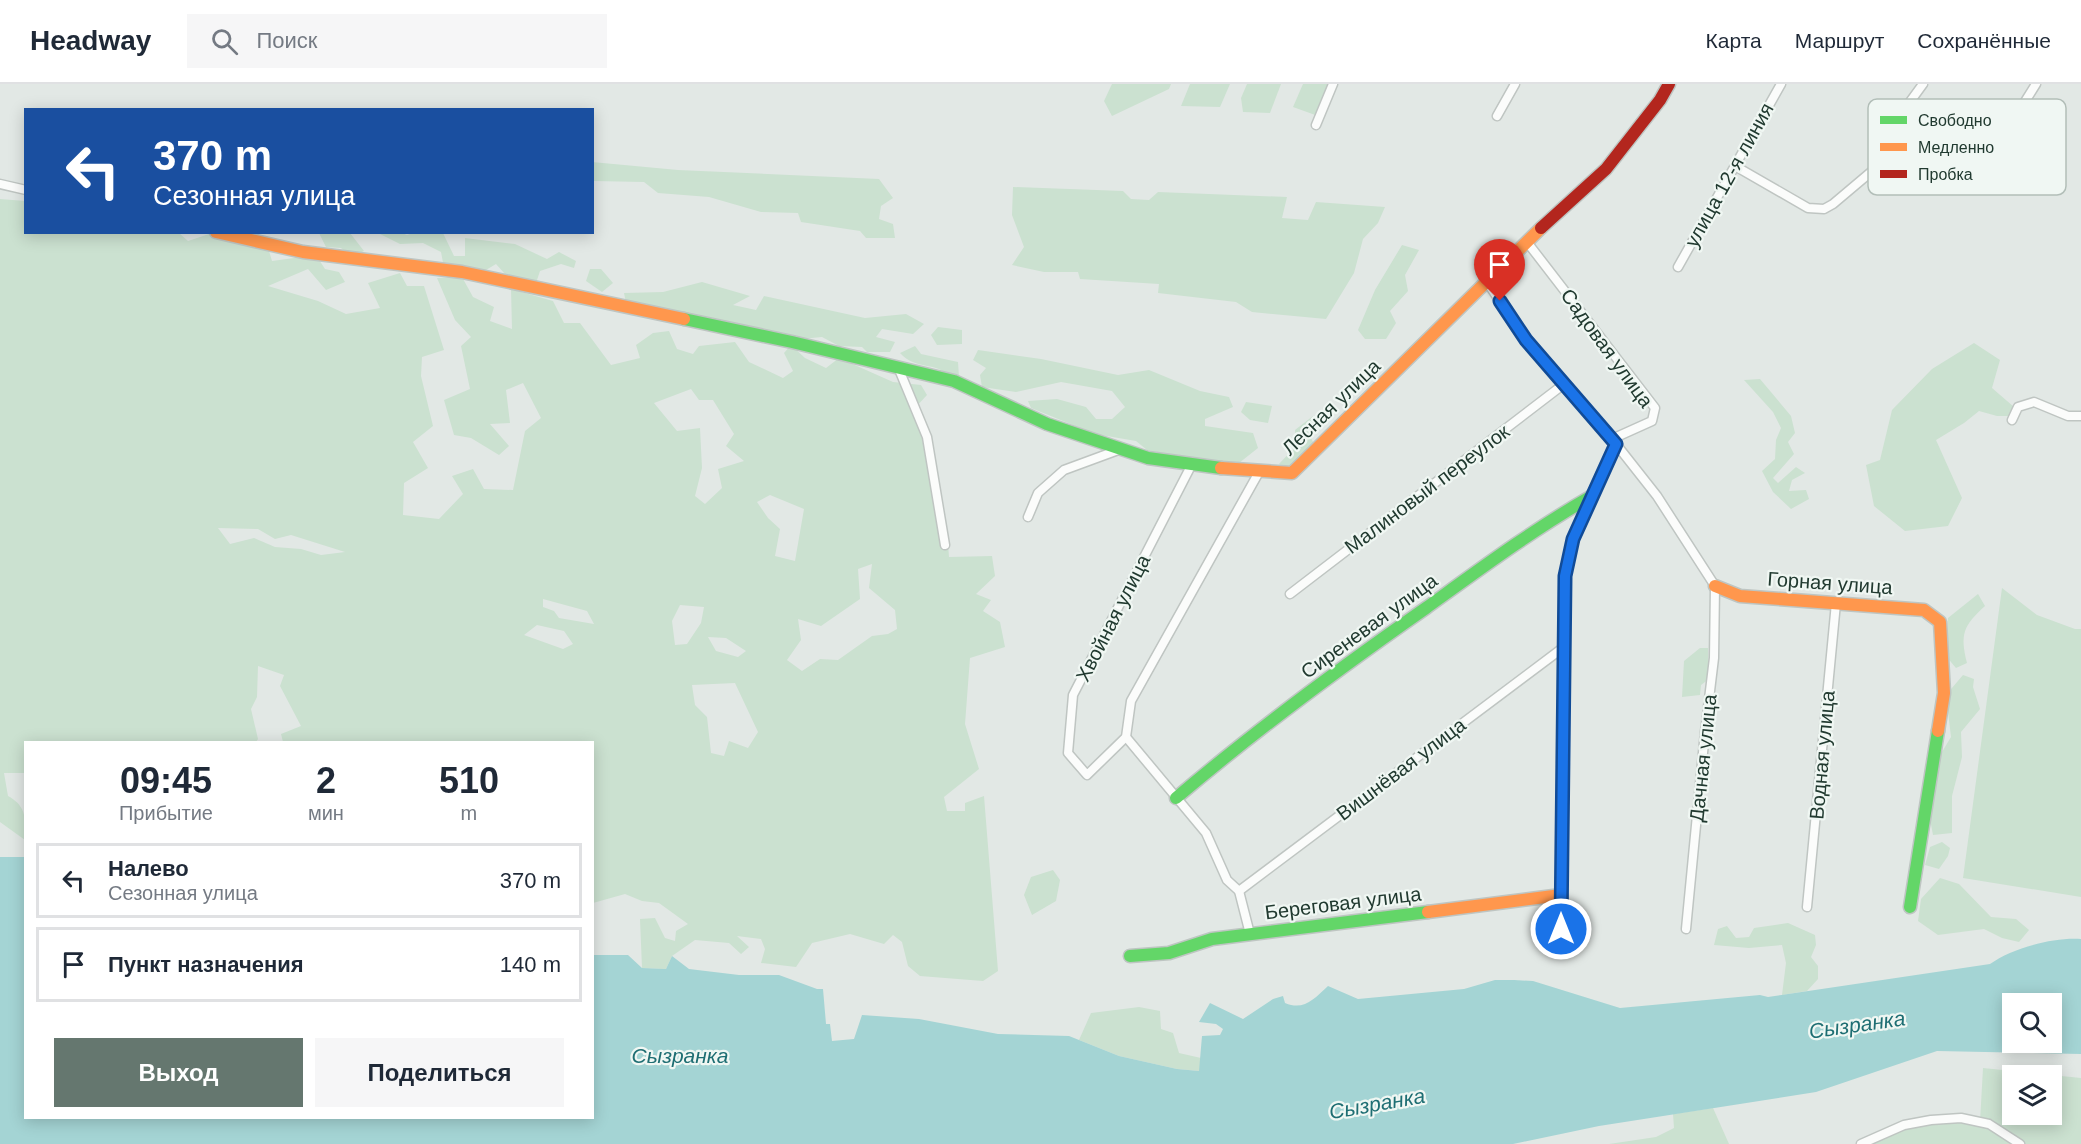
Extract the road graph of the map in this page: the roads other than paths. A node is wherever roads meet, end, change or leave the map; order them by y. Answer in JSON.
{"nodes":[{"id":1,"x":1333,"y":84,"type":"edge"},
{"id":2,"x":1515,"y":84,"type":"edge"},
{"id":3,"x":1669,"y":84,"type":"edge"},
{"id":4,"x":1780,"y":84,"type":"edge"},
{"id":5,"x":1923,"y":84,"type":"edge"},
{"id":6,"x":2036,"y":84,"type":"edge"},
{"id":7,"x":1912,"y":99,"type":"edge"},
{"id":8,"x":2027,"y":99,"type":"edge"},
{"id":9,"x":1497,"y":116,"type":"dead end"},
{"id":10,"x":1316,"y":125,"type":"dead end"},
{"id":11,"x":1735,"y":166,"type":"junction"},
{"id":12,"x":1868,"y":174,"type":"edge"},
{"id":13,"x":0,"y":184,"type":"edge"},
{"id":14,"x":24,"y":190,"type":"edge"},
{"id":15,"x":225,"y":234,"type":"edge"},
{"id":16,"x":1527,"y":242,"type":"junction"},
{"id":17,"x":1678,"y":267,"type":"dead end"},
{"id":18,"x":1487,"y":282,"type":"junction"},
{"id":19,"x":898,"y":367,"type":"junction"},
{"id":20,"x":1564,"y":384,"type":"junction"},
{"id":21,"x":2081,"y":416,"type":"edge"},
{"id":22,"x":2012,"y":420,"type":"dead end"},
{"id":23,"x":1614,"y":442,"type":"junction"},
{"id":24,"x":1121,"y":449,"type":"junction"},
{"id":25,"x":1191,"y":464,"type":"junction"},
{"id":26,"x":1259,"y":471,"type":"junction"},
{"id":27,"x":1592,"y":496,"type":"junction"},
{"id":28,"x":1028,"y":517,"type":"dead end"},
{"id":29,"x":945,"y":545,"type":"dead end"},
{"id":30,"x":1715,"y":586,"type":"junction"},
{"id":31,"x":1290,"y":594,"type":"dead end"},
{"id":32,"x":1836,"y":603,"type":"junction"},
{"id":33,"x":1564,"y":647,"type":"junction"},
{"id":34,"x":1126,"y":737,"type":"junction"},
{"id":35,"x":1176,"y":798,"type":"junction"},
{"id":36,"x":1239,"y":891,"type":"junction"},
{"id":37,"x":1561,"y":895,"type":"junction"},
{"id":38,"x":1807,"y":907,"type":"dead end"},
{"id":39,"x":1910,"y":907,"type":"dead end"},
{"id":40,"x":1686,"y":929,"type":"dead end"},
{"id":41,"x":1250,"y":934,"type":"junction"},
{"id":42,"x":1561,"y":946,"type":"dead end"},
{"id":43,"x":1130,"y":956,"type":"dead end"},
{"id":44,"x":1861,"y":1144,"type":"edge"},
{"id":45,"x":2020,"y":1144,"type":"edge"}],
"edges":[{"from":1,"to":10,"type":"street"},
{"from":2,"to":9,"type":"street"},
{"from":3,"to":16,"type":"street","name":"Лесная улица"},
{"from":4,"to":11,"type":"street","name":"улица 12-я линия"},
{"from":5,"to":7,"type":"street"},
{"from":6,"to":8,"type":"street"},
{"from":11,"to":12,"type":"street"},
{"from":11,"to":17,"type":"street","name":"улица 12-я линия"},
{"from":13,"to":14,"type":"street"},
{"from":15,"to":19,"type":"street","name":"Лесная улица"},
{"from":16,"to":18,"type":"street","name":"Лесная улица"},
{"from":16,"to":23,"type":"street","name":"Садовая улица"},
{"from":18,"to":20,"type":"street"},
{"from":18,"to":26,"type":"street","name":"Лесная улица"},
{"from":19,"to":24,"type":"street","name":"Лесная улица"},
{"from":19,"to":29,"type":"street"},
{"from":20,"to":23,"type":"street"},
{"from":20,"to":31,"type":"street","name":"Малиновый переулок"},
{"from":21,"to":22,"type":"street"},
{"from":23,"to":27,"type":"street"},
{"from":23,"to":30,"type":"street"},
{"from":24,"to":25,"type":"street","name":"Лесная улица"},
{"from":24,"to":28,"type":"street"},
{"from":25,"to":26,"type":"street","name":"Лесная улица"},
{"from":25,"to":34,"type":"street","name":"Хвойная улица"},
{"from":26,"to":34,"type":"street"},
{"from":27,"to":33,"type":"street"},
{"from":27,"to":35,"type":"street","name":"Сиреневая улица"},
{"from":30,"to":32,"type":"street","name":"Горная улица"},
{"from":30,"to":40,"type":"street","name":"Дачная улица"},
{"from":32,"to":38,"type":"street","name":"Водная улица"},
{"from":32,"to":39,"type":"street","name":"Горная улица"},
{"from":33,"to":36,"type":"street","name":"Вишнёвая улица"},
{"from":33,"to":37,"type":"street"},
{"from":34,"to":35,"type":"street"},
{"from":35,"to":36,"type":"street"},
{"from":36,"to":41,"type":"street"},
{"from":37,"to":41,"type":"street","name":"Береговая улица"},
{"from":37,"to":42,"type":"street"},
{"from":41,"to":43,"type":"street","name":"Береговая улица"},
{"from":44,"to":45,"type":"street"}]}
